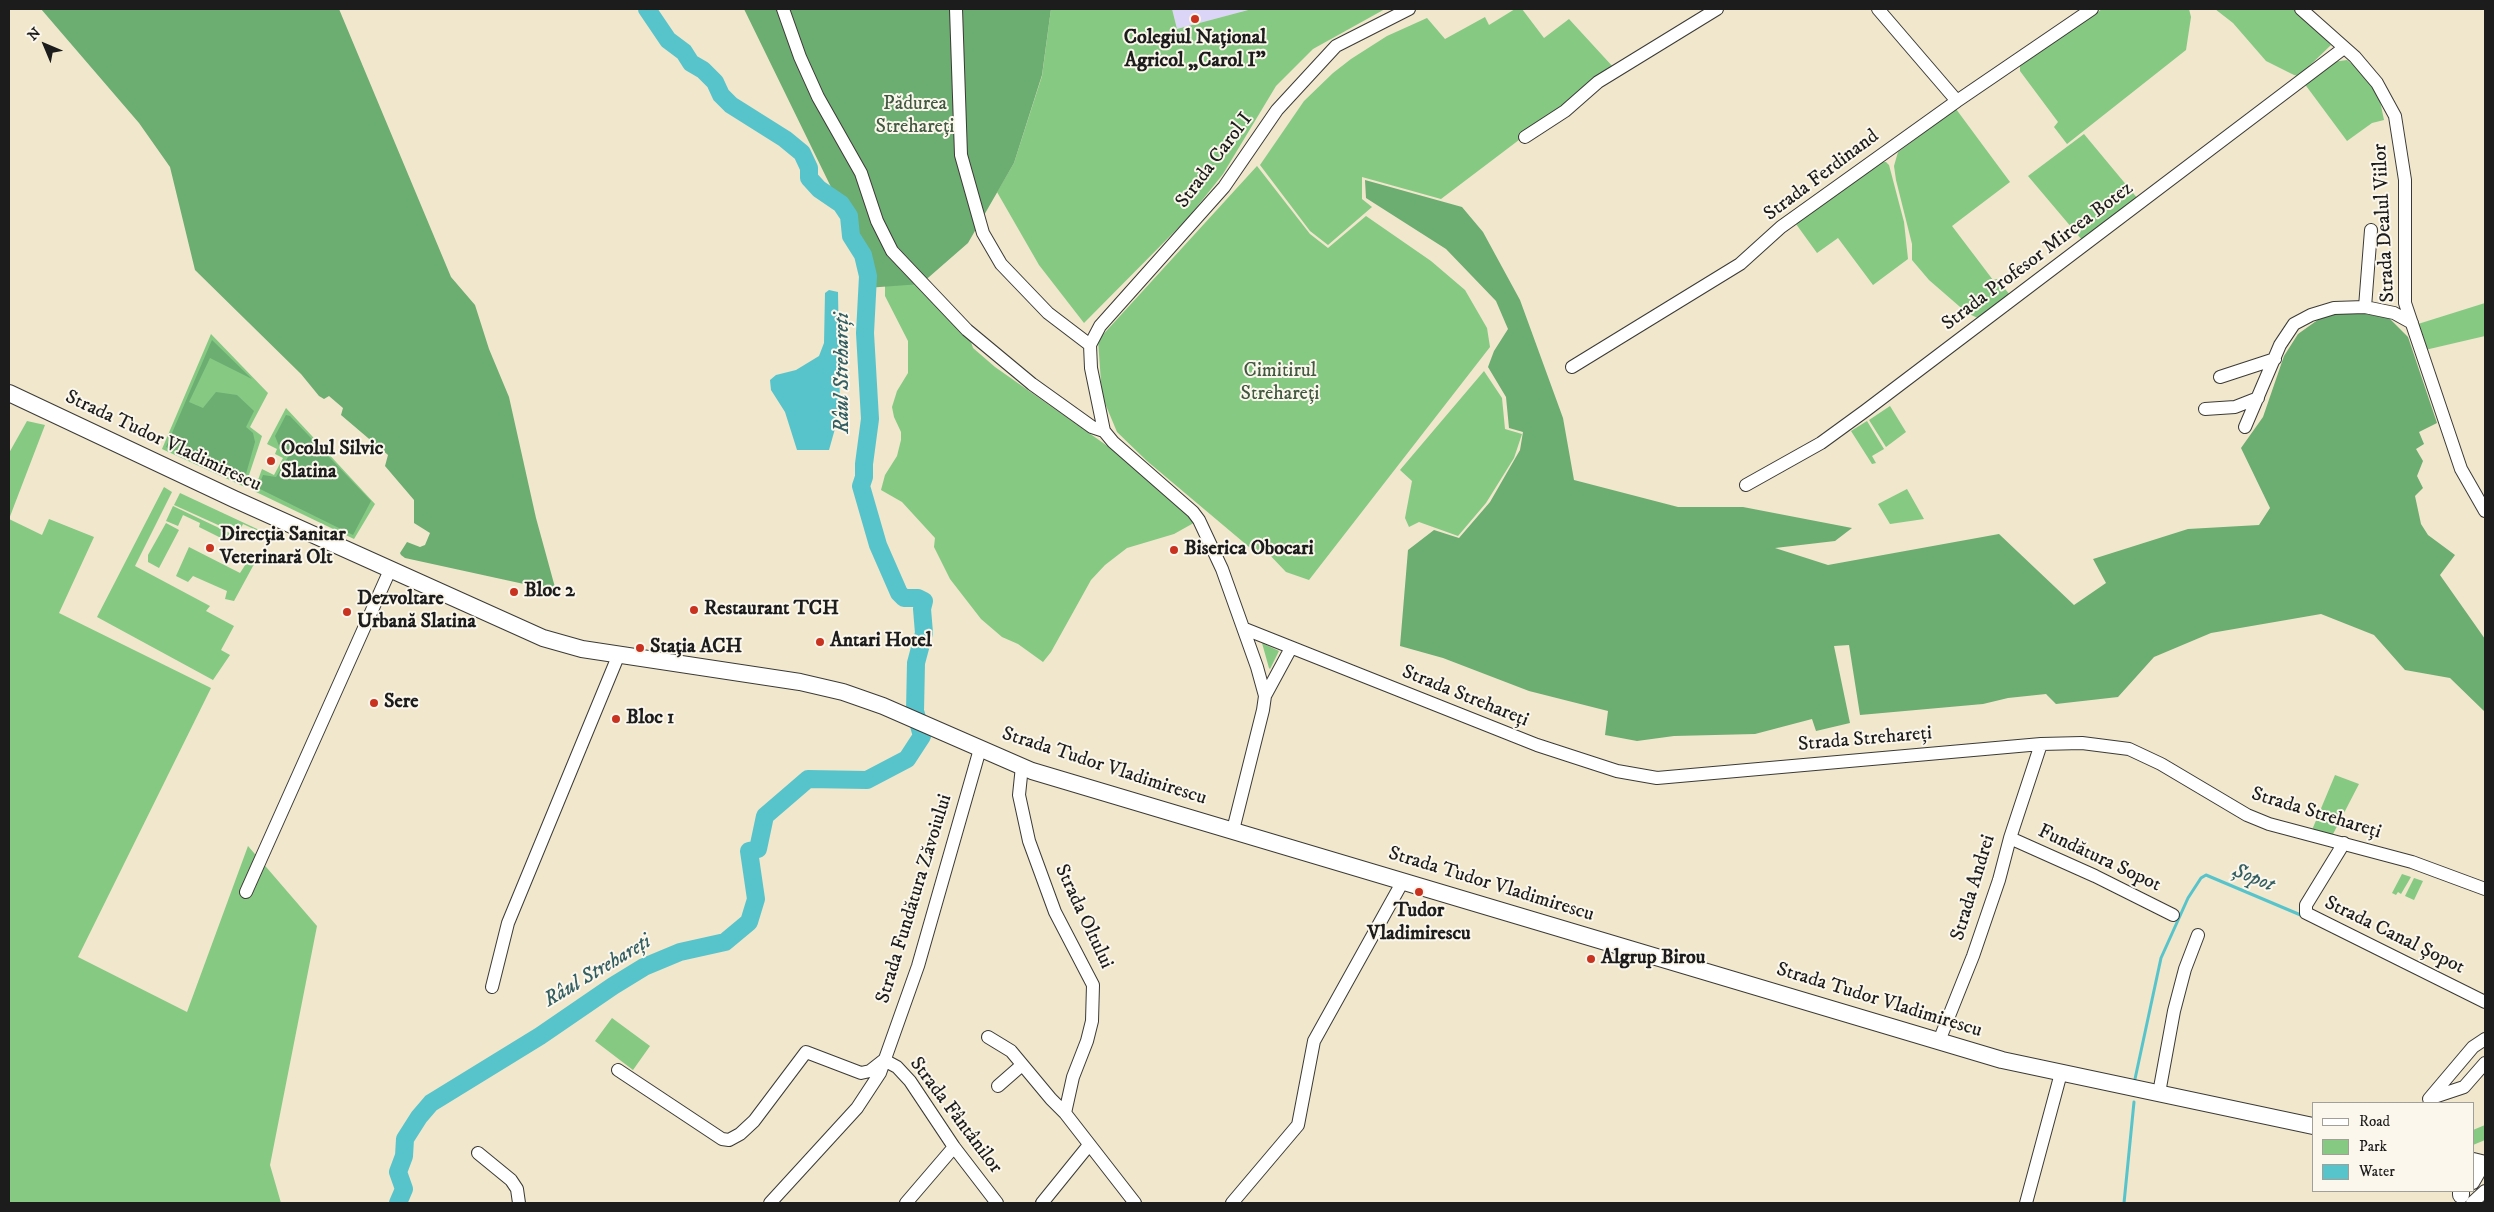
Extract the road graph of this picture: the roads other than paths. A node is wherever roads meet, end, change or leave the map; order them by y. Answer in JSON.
{"nodes":[{"id":1,"x":783,"y":9,"type":"edge"},
{"id":2,"x":956,"y":9,"type":"edge"},
{"id":3,"x":1409,"y":9,"type":"edge"},
{"id":4,"x":1717,"y":9,"type":"edge"},
{"id":5,"x":1878,"y":9,"type":"edge"},
{"id":6,"x":2092,"y":9,"type":"edge"},
{"id":7,"x":2301,"y":9,"type":"edge"},
{"id":8,"x":2344,"y":48,"type":"junction"},
{"id":9,"x":1957,"y":101,"type":"junction"},
{"id":10,"x":1525,"y":137,"type":"dead end"},
{"id":11,"x":2371,"y":230,"type":"dead end"},
{"id":12,"x":2365,"y":307,"type":"junction"},
{"id":13,"x":2412,"y":323,"type":"junction"},
{"id":14,"x":1090,"y":345,"type":"junction"},
{"id":15,"x":2275,"y":359,"type":"junction"},
{"id":16,"x":1572,"y":367,"type":"dead end"},
{"id":17,"x":2220,"y":377,"type":"dead end"},
{"id":18,"x":9,"y":393,"type":"edge"},
{"id":19,"x":2258,"y":398,"type":"junction"},
{"id":20,"x":2205,"y":409,"type":"dead end"},
{"id":21,"x":2246,"y":427,"type":"dead end"},
{"id":22,"x":1104,"y":431,"type":"junction"},
{"id":23,"x":1746,"y":485,"type":"dead end"},
{"id":24,"x":2473,"y":492,"type":"junction"},
{"id":25,"x":2485,"y":499,"type":"edge"},
{"id":26,"x":2485,"y":511,"type":"edge"},
{"id":27,"x":390,"y":570,"type":"junction"},
{"id":28,"x":1245,"y":629,"type":"junction"},
{"id":29,"x":1291,"y":648,"type":"junction"},
{"id":30,"x":619,"y":654,"type":"junction"},
{"id":31,"x":1265,"y":696,"type":"junction"},
{"id":32,"x":2041,"y":744,"type":"junction"},
{"id":33,"x":980,"y":750,"type":"junction"},
{"id":34,"x":1022,"y":766,"type":"junction"},
{"id":35,"x":1233,"y":830,"type":"junction"},
{"id":36,"x":2010,"y":838,"type":"junction"},
{"id":37,"x":2344,"y":843,"type":"junction"},
{"id":38,"x":1403,"y":881,"type":"junction"},
{"id":39,"x":2485,"y":888,"type":"edge"},
{"id":40,"x":246,"y":892,"type":"dead end"},
{"id":41,"x":2173,"y":915,"type":"dead end"},
{"id":42,"x":2198,"y":935,"type":"dead end"},
{"id":43,"x":492,"y":987,"type":"dead end"},
{"id":44,"x":2485,"y":1002,"type":"edge"},
{"id":45,"x":988,"y":1037,"type":"dead end"},
{"id":46,"x":2485,"y":1039,"type":"edge"},
{"id":47,"x":1939,"y":1041,"type":"junction"},
{"id":48,"x":884,"y":1060,"type":"junction"},
{"id":49,"x":2485,"y":1063,"type":"edge"},
{"id":50,"x":1022,"y":1065,"type":"junction"},
{"id":51,"x":618,"y":1070,"type":"dead end"},
{"id":52,"x":2061,"y":1072,"type":"junction"},
{"id":53,"x":998,"y":1086,"type":"dead end"},
{"id":54,"x":2160,"y":1093,"type":"junction"},
{"id":55,"x":2427,"y":1101,"type":"edge"},
{"id":56,"x":1065,"y":1112,"type":"junction"},
{"id":57,"x":2312,"y":1126,"type":"edge"},
{"id":58,"x":1090,"y":1145,"type":"junction"},
{"id":59,"x":954,"y":1147,"type":"junction"},
{"id":60,"x":478,"y":1153,"type":"dead end"},
{"id":61,"x":2482,"y":1163,"type":"edge"},
{"id":62,"x":2474,"y":1180,"type":"edge"},
{"id":63,"x":2485,"y":1191,"type":"edge"},
{"id":64,"x":2463,"y":1197,"type":"edge"},
{"id":65,"x":519,"y":1203,"type":"edge"},
{"id":66,"x":770,"y":1203,"type":"edge"},
{"id":67,"x":906,"y":1203,"type":"edge"},
{"id":68,"x":997,"y":1203,"type":"edge"},
{"id":69,"x":1042,"y":1203,"type":"edge"},
{"id":70,"x":1135,"y":1203,"type":"edge"},
{"id":71,"x":1232,"y":1203,"type":"edge"},
{"id":72,"x":2026,"y":1203,"type":"edge"}],
"edges":[{"from":1,"to":22,"type":"street"},
{"from":2,"to":14,"type":"street"},
{"from":3,"to":14,"type":"street","name":"Strada Carol I"},
{"from":4,"to":10,"type":"street"},
{"from":5,"to":9,"type":"street"},
{"from":6,"to":9,"type":"street","name":"Strada Ferdinand"},
{"from":7,"to":8,"type":"street","name":"Strada Dealul Viilor"},
{"from":8,"to":13,"type":"street","name":"Strada Dealul Viilor"},
{"from":8,"to":23,"type":"street","name":"Strada Profesor Mircea Botez"},
{"from":9,"to":16,"type":"street","name":"Strada Ferdinand"},
{"from":11,"to":12,"type":"street"},
{"from":12,"to":13,"type":"street","name":"Strada Dealul Viilor"},
{"from":12,"to":15,"type":"street","name":"Strada Dealul Viilor"},
{"from":13,"to":24,"type":"street","name":"Strada Dealul Viilor"},
{"from":14,"to":22,"type":"street"},
{"from":15,"to":17,"type":"street"},
{"from":15,"to":19,"type":"street","name":"Strada Dealul Viilor"},
{"from":18,"to":27,"type":"main road","name":"Strada Tudor Vladimirescu"},
{"from":19,"to":20,"type":"street"},
{"from":19,"to":21,"type":"street","name":"Strada Dealul Viilor"},
{"from":22,"to":28,"type":"street"},
{"from":24,"to":25,"type":"street"},
{"from":24,"to":26,"type":"street","name":"Strada Dealul Viilor"},
{"from":27,"to":30,"type":"main road","name":"Strada Tudor Vladimirescu"},
{"from":27,"to":40,"type":"street"},
{"from":28,"to":29,"type":"street","name":"Strada Strehareți"},
{"from":28,"to":31,"type":"street"},
{"from":29,"to":31,"type":"street"},
{"from":29,"to":32,"type":"street","name":"Strada Strehareți"},
{"from":30,"to":33,"type":"main road","name":"Strada Tudor Vladimirescu"},
{"from":30,"to":43,"type":"street"},
{"from":31,"to":35,"type":"street"},
{"from":32,"to":36,"type":"street","name":"Strada Andrei"},
{"from":32,"to":37,"type":"street","name":"Strada Strehareți"},
{"from":33,"to":34,"type":"main road","name":"Strada Tudor Vladimirescu"},
{"from":33,"to":48,"type":"street","name":"Strada Fundătura Zăvoiului"},
{"from":34,"to":35,"type":"main road","name":"Strada Tudor Vladimirescu"},
{"from":34,"to":56,"type":"street","name":"Strada Oltului"},
{"from":35,"to":38,"type":"main road","name":"Strada Tudor Vladimirescu"},
{"from":36,"to":41,"type":"street","name":"Fundătura Sopot"},
{"from":36,"to":47,"type":"street","name":"Strada Andrei"},
{"from":37,"to":39,"type":"street","name":"Strada Strehareți"},
{"from":37,"to":44,"type":"street","name":"Strada Canal Șopot"},
{"from":38,"to":47,"type":"main road","name":"Strada Tudor Vladimirescu"},
{"from":38,"to":71,"type":"street"},
{"from":42,"to":54,"type":"street"},
{"from":45,"to":50,"type":"street"},
{"from":46,"to":55,"type":"street"},
{"from":47,"to":52,"type":"main road","name":"Strada Tudor Vladimirescu"},
{"from":48,"to":51,"type":"street"},
{"from":48,"to":59,"type":"street","name":"Strada Fântânilor"},
{"from":48,"to":66,"type":"street","name":"Strada Fântânilor"},
{"from":49,"to":55,"type":"street"},
{"from":50,"to":53,"type":"street"},
{"from":50,"to":56,"type":"street"},
{"from":52,"to":54,"type":"main road","name":"Strada Tudor Vladimirescu"},
{"from":52,"to":72,"type":"street"},
{"from":54,"to":57,"type":"main road","name":"Strada Tudor Vladimirescu"},
{"from":56,"to":58,"type":"street"},
{"from":58,"to":69,"type":"street"},
{"from":58,"to":70,"type":"street"},
{"from":59,"to":67,"type":"street"},
{"from":59,"to":68,"type":"street","name":"Strada Fântânilor"},
{"from":60,"to":65,"type":"street"},
{"from":61,"to":62,"type":"street"},
{"from":63,"to":64,"type":"street"}]}
